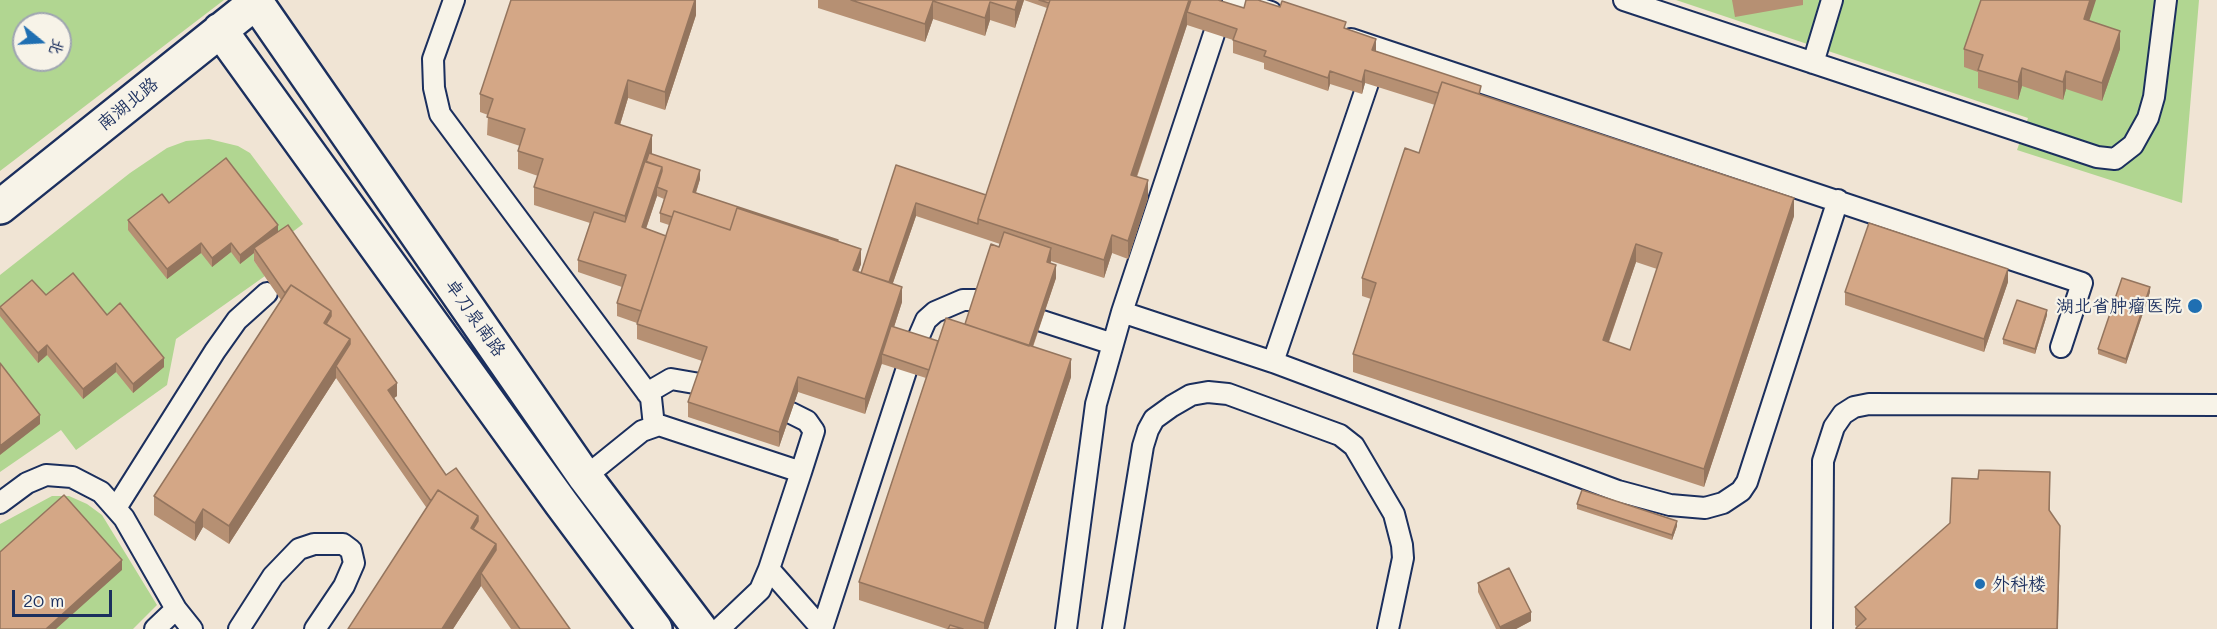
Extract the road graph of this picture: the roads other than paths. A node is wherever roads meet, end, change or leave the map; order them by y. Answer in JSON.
{"nodes":[{"id":1,"x":454,"y":0,"type":"edge"},
{"id":2,"x":1624,"y":0,"type":"edge"},
{"id":3,"x":1832,"y":0,"type":"edge"},
{"id":4,"x":2166,"y":0,"type":"edge"},
{"id":5,"x":257,"y":1,"type":"edge"},
{"id":6,"x":1227,"y":5,"type":"edge"},
{"id":7,"x":1282,"y":16,"type":"edge"},
{"id":8,"x":220,"y":30,"type":"junction"},
{"id":9,"x":1214,"y":34,"type":"edge"},
{"id":10,"x":1345,"y":37,"type":"edge"},
{"id":11,"x":1813,"y":63,"type":"junction"},
{"id":12,"x":1368,"y":83,"type":"edge"},
{"id":13,"x":1838,"y":200,"type":"junction"},
{"id":14,"x":0,"y":207,"type":"edge"},
{"id":15,"x":267,"y":293,"type":"dead end"},
{"id":16,"x":977,"y":300,"type":"edge"},
{"id":17,"x":1122,"y":312,"type":"junction"},
{"id":18,"x":1042,"y":321,"type":"edge"},
{"id":19,"x":916,"y":343,"type":"edge"},
{"id":20,"x":1113,"y":344,"type":"junction"},
{"id":21,"x":2061,"y":347,"type":"dead end"},
{"id":22,"x":1273,"y":362,"type":"junction"},
{"id":23,"x":906,"y":371,"type":"edge"},
{"id":24,"x":700,"y":384,"type":"edge"},
{"id":25,"x":647,"y":393,"type":"junction"},
{"id":26,"x":2217,"y":405,"type":"edge"},
{"id":27,"x":790,"y":413,"type":"edge"},
{"id":28,"x":654,"y":426,"type":"junction"},
{"id":29,"x":801,"y":472,"type":"junction"},
{"id":30,"x":585,"y":477,"type":"junction"},
{"id":31,"x":0,"y":503,"type":"edge"},
{"id":32,"x":116,"y":508,"type":"junction"},
{"id":33,"x":769,"y":569,"type":"junction"},
{"id":34,"x":176,"y":609,"type":"junction"},
{"id":35,"x":155,"y":629,"type":"edge"},
{"id":36,"x":192,"y":629,"type":"edge"},
{"id":37,"x":238,"y":629,"type":"edge"},
{"id":38,"x":315,"y":629,"type":"edge"},
{"id":39,"x":655,"y":629,"type":"edge"},
{"id":40,"x":700,"y":629,"type":"edge"},
{"id":41,"x":719,"y":629,"type":"edge"},
{"id":42,"x":822,"y":629,"type":"edge"},
{"id":43,"x":1066,"y":629,"type":"edge"},
{"id":44,"x":1113,"y":629,"type":"edge"},
{"id":45,"x":1388,"y":629,"type":"edge"},
{"id":46,"x":1822,"y":629,"type":"edge"}],
"edges":[{"from":1,"to":25,"type":"lane"},
{"from":2,"to":11,"type":"lane"},
{"from":3,"to":11,"type":"lane"},
{"from":4,"to":11,"type":"lane"},
{"from":5,"to":8,"type":"street","name":"南湖北路"},
{"from":5,"to":30,"type":"street","name":"卓刀泉南路"},
{"from":6,"to":7,"type":"lane"},
{"from":8,"to":14,"type":"street","name":"南湖北路"},
{"from":8,"to":39,"type":"street"},
{"from":9,"to":17,"type":"lane"},
{"from":10,"to":13,"type":"lane"},
{"from":12,"to":22,"type":"lane"},
{"from":13,"to":21,"type":"lane"},
{"from":13,"to":22,"type":"lane"},
{"from":15,"to":32,"type":"lane"},
{"from":16,"to":19,"type":"lane"},
{"from":17,"to":20,"type":"lane"},
{"from":17,"to":22,"type":"lane"},
{"from":18,"to":20,"type":"lane"},
{"from":20,"to":43,"type":"lane"},
{"from":23,"to":42,"type":"lane"},
{"from":24,"to":25,"type":"lane"},
{"from":25,"to":28,"type":"lane"},
{"from":26,"to":46,"type":"lane"},
{"from":27,"to":29,"type":"lane"},
{"from":28,"to":29,"type":"lane"},
{"from":28,"to":30,"type":"lane"},
{"from":29,"to":33,"type":"lane"},
{"from":30,"to":40,"type":"street","name":"卓刀泉南路"},
{"from":31,"to":32,"type":"lane"},
{"from":32,"to":34,"type":"lane"},
{"from":33,"to":41,"type":"lane"},
{"from":33,"to":42,"type":"lane"},
{"from":34,"to":35,"type":"lane"},
{"from":34,"to":36,"type":"lane"},
{"from":37,"to":38,"type":"lane"},
{"from":44,"to":45,"type":"lane"}]}
